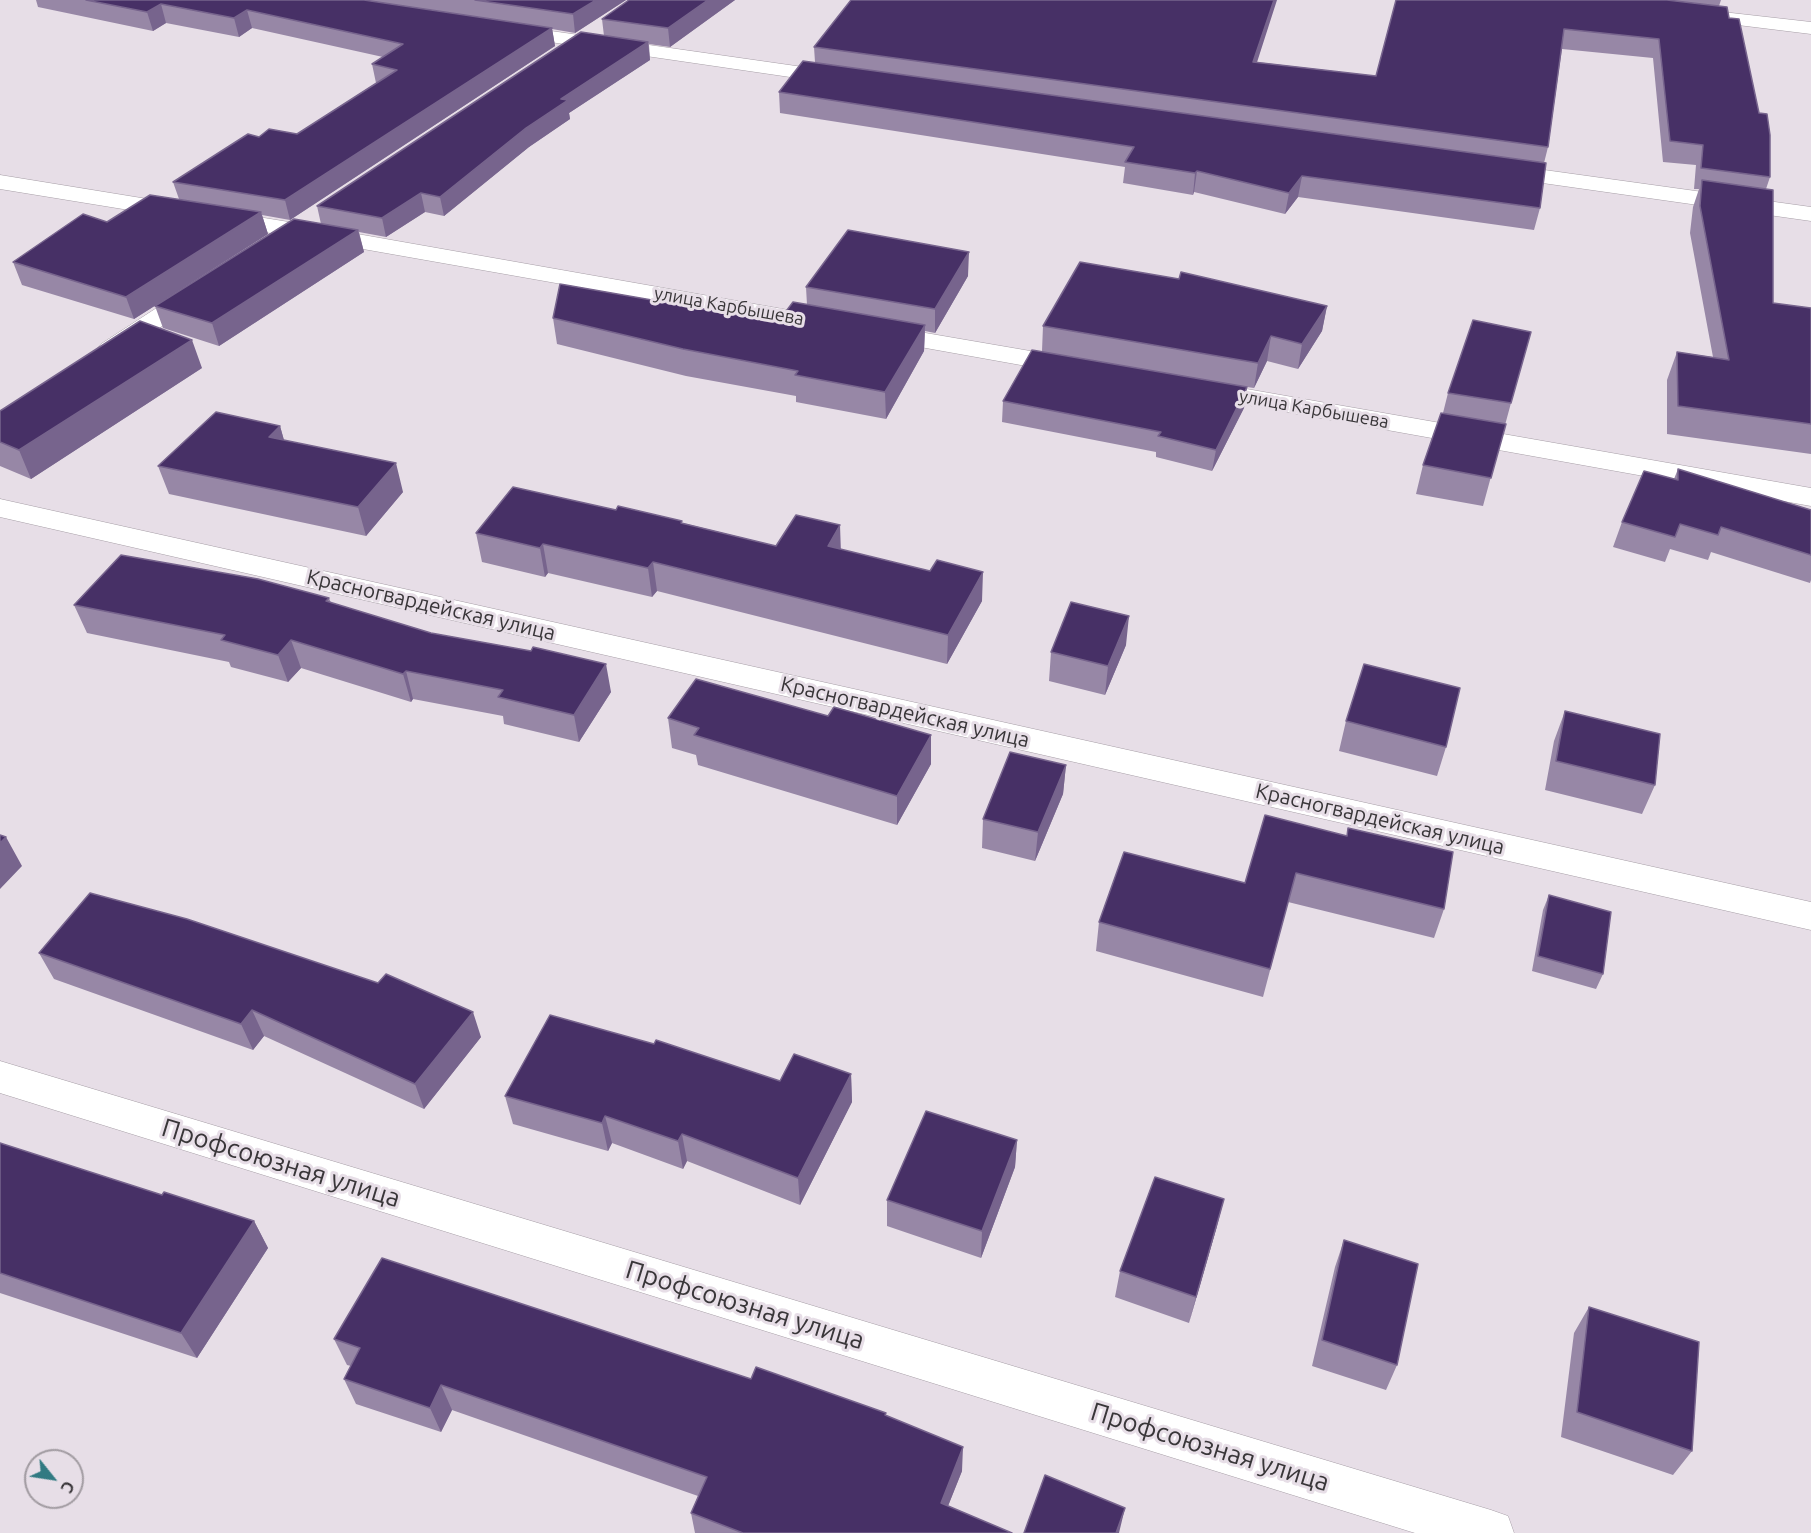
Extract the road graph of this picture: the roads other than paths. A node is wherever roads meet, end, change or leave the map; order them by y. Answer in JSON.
{"nodes":[{"id":1,"x":1672,"y":12,"type":"edge"},
{"id":2,"x":607,"y":24,"type":"edge"},
{"id":3,"x":487,"y":28,"type":"edge"},
{"id":4,"x":1811,"y":28,"type":"edge"},
{"id":5,"x":580,"y":42,"type":"junction"},
{"id":6,"x":550,"y":62,"type":"edge"},
{"id":7,"x":864,"y":82,"type":"edge"},
{"id":8,"x":1479,"y":168,"type":"edge"},
{"id":9,"x":0,"y":182,"type":"edge"},
{"id":10,"x":324,"y":211,"type":"edge"},
{"id":11,"x":1811,"y":214,"type":"edge"},
{"id":12,"x":295,"y":230,"type":"junction"},
{"id":13,"x":265,"y":249,"type":"edge"},
{"id":14,"x":216,"y":280,"type":"edge"},
{"id":15,"x":88,"y":362,"type":"edge"},
{"id":16,"x":1094,"y":370,"type":"edge"},
{"id":17,"x":1176,"y":385,"type":"edge"},
{"id":18,"x":1811,"y":497,"type":"edge"},
{"id":19,"x":0,"y":508,"type":"edge"},
{"id":20,"x":1811,"y":916,"type":"edge"},
{"id":21,"x":0,"y":1077,"type":"edge"},
{"id":22,"x":1491,"y":1533,"type":"edge"}],
"edges":[{"from":1,"to":4,"type":"street"},
{"from":2,"to":5,"type":"street"},
{"from":3,"to":5,"type":"street"},
{"from":5,"to":6,"type":"street"},
{"from":5,"to":7,"type":"street"},
{"from":8,"to":11,"type":"street"},
{"from":9,"to":12,"type":"street","name":"улица Карбышева"},
{"from":10,"to":12,"type":"street"},
{"from":12,"to":13,"type":"street"},
{"from":12,"to":16,"type":"street","name":"улица Карбышева"},
{"from":14,"to":15,"type":"street"},
{"from":17,"to":18,"type":"street","name":"улица Карбышева"},
{"from":19,"to":20,"type":"street","name":"Красногвардейская улица"},
{"from":21,"to":22,"type":"street","name":"Профсоюзная улица"}]}
